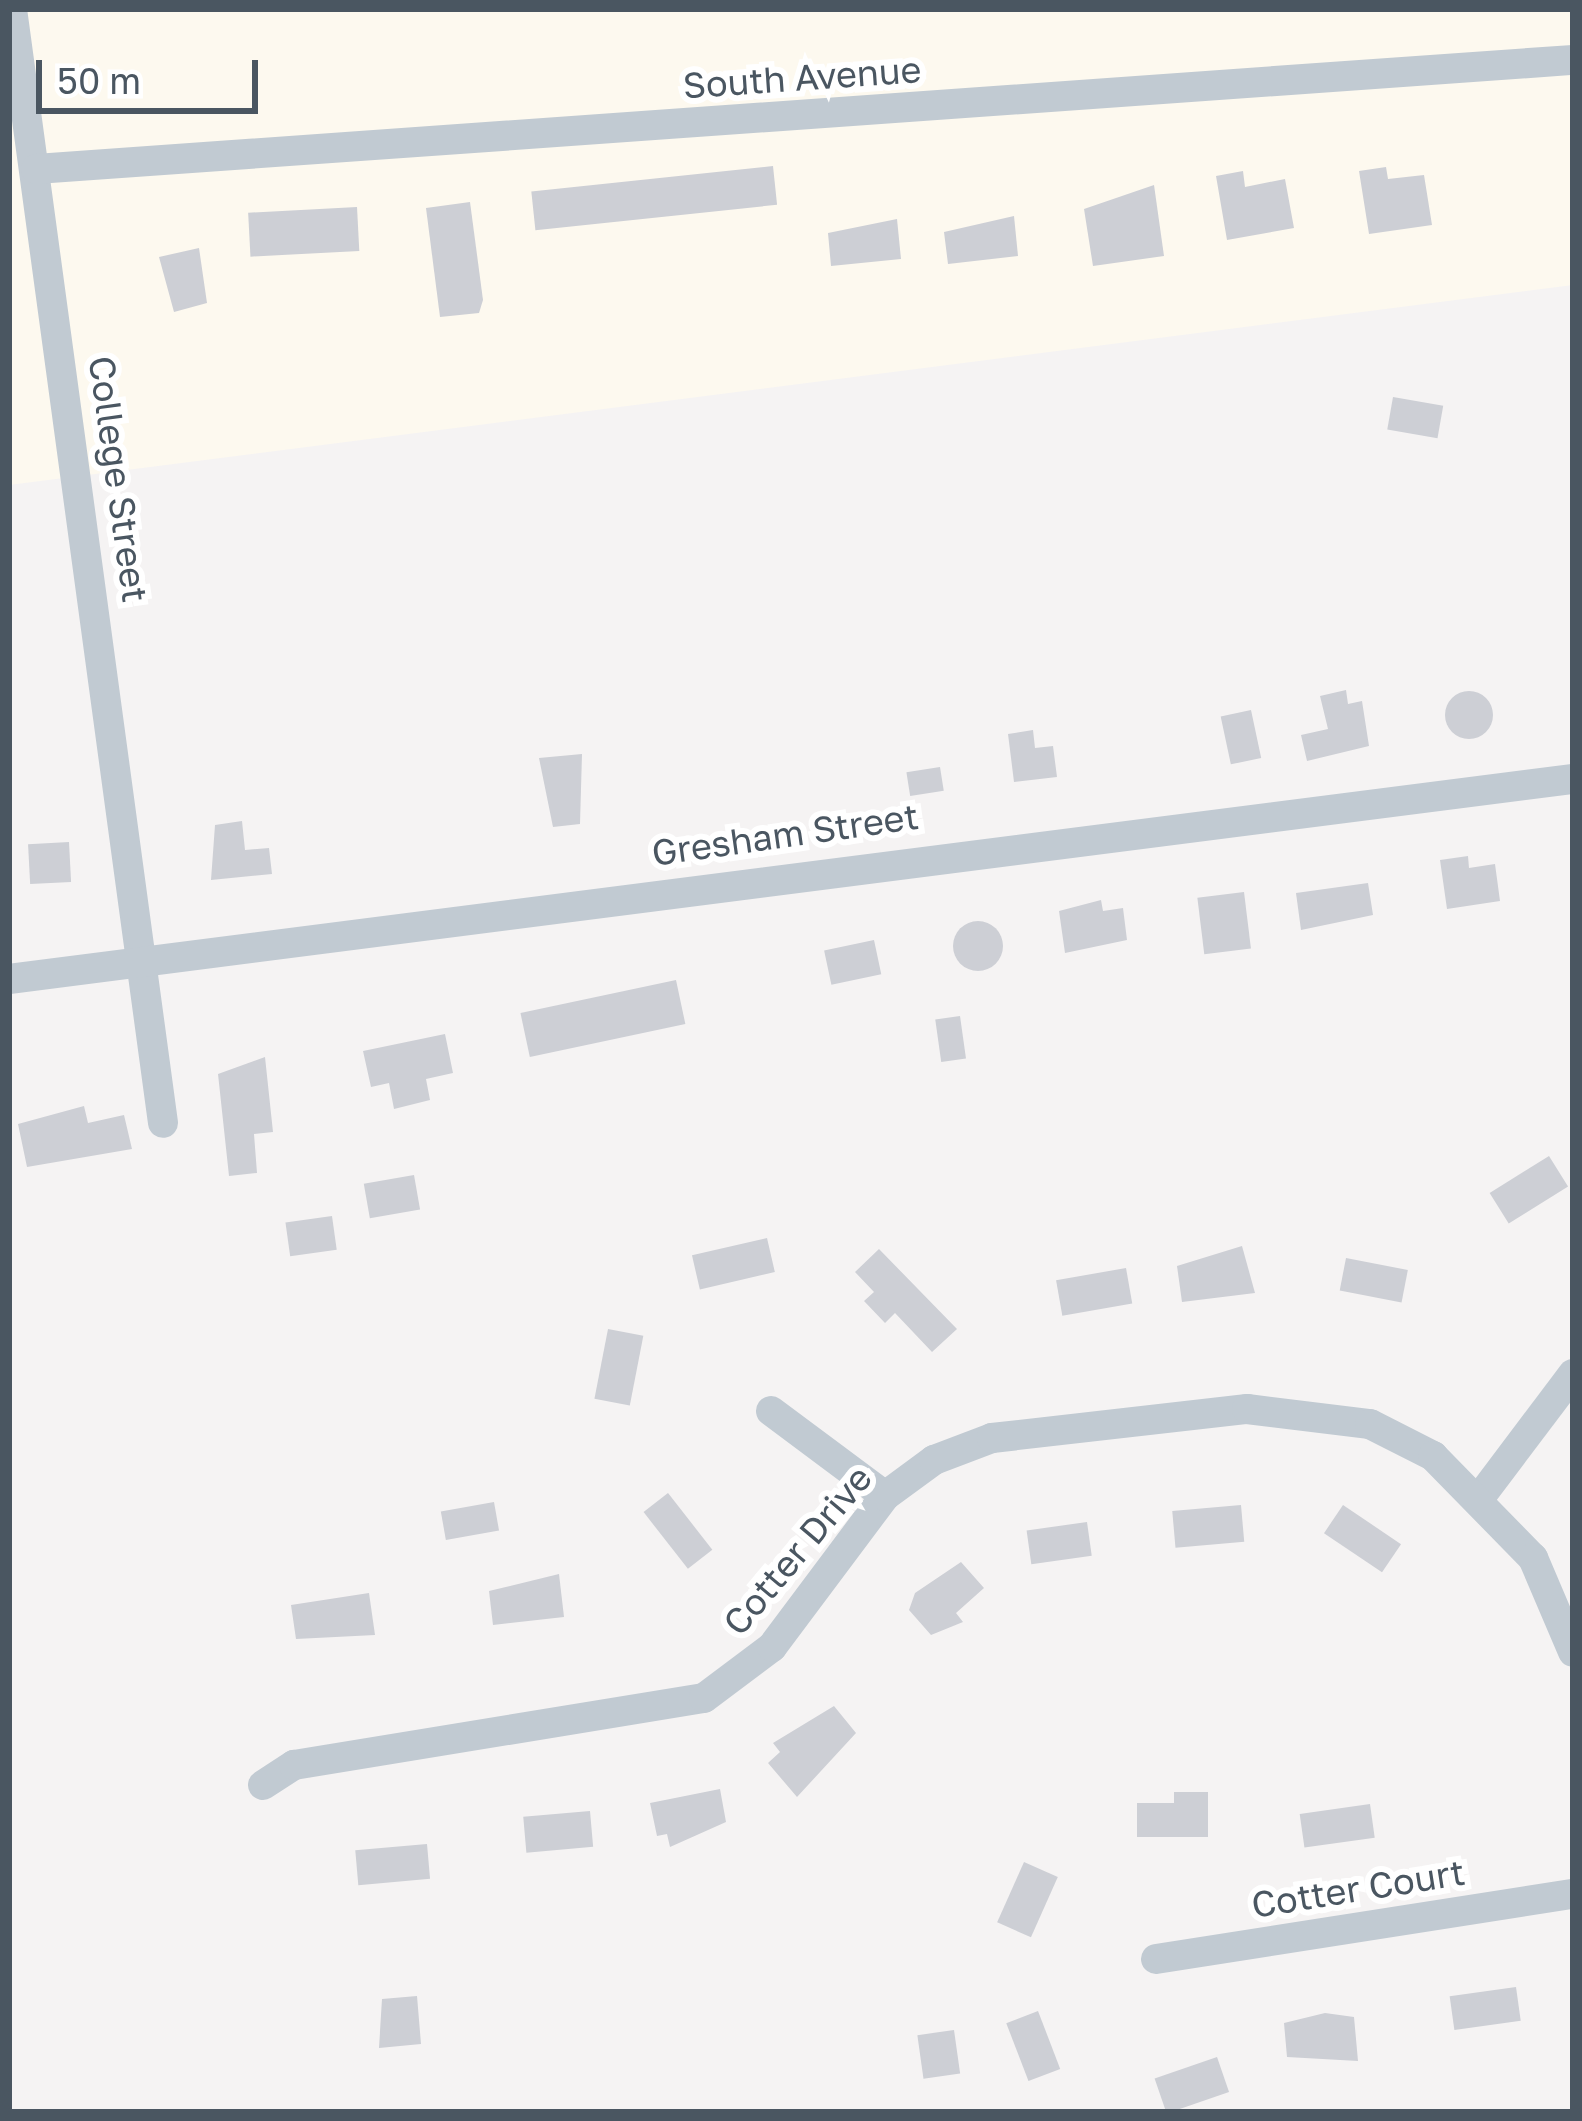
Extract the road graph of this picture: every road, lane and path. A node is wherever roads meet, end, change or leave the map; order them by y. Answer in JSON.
{"nodes":[{"id":1,"x":12,"y":9,"type":"edge"},
{"id":2,"x":1573,"y":60,"type":"edge"},
{"id":3,"x":36,"y":169,"type":"junction"},
{"id":4,"x":1573,"y":779,"type":"edge"},
{"id":5,"x":147,"y":960,"type":"junction"},
{"id":6,"x":9,"y":979,"type":"edge"},
{"id":7,"x":164,"y":1123,"type":"dead end"},
{"id":8,"x":1573,"y":1373,"type":"edge"},
{"id":9,"x":771,"y":1411,"type":"dead end"},
{"id":10,"x":885,"y":1496,"type":"junction"},
{"id":11,"x":1481,"y":1496,"type":"junction"},
{"id":12,"x":1573,"y":1652,"type":"edge"},
{"id":13,"x":263,"y":1785,"type":"dead end"},
{"id":14,"x":1573,"y":1894,"type":"edge"},
{"id":15,"x":1156,"y":1960,"type":"dead end"}],
"edges":[{"from":1,"to":3,"type":"street","name":"College Street"},
{"from":2,"to":3,"type":"street","name":"South Avenue"},
{"from":3,"to":5,"type":"street","name":"College Street"},
{"from":4,"to":5,"type":"street","name":"Gresham Street"},
{"from":5,"to":6,"type":"street","name":"Gresham Street"},
{"from":5,"to":7,"type":"street","name":"College Street"},
{"from":8,"to":11,"type":"street"},
{"from":9,"to":10,"type":"street"},
{"from":10,"to":11,"type":"street","name":"Cotter Drive"},
{"from":10,"to":13,"type":"street","name":"Cotter Drive"},
{"from":11,"to":12,"type":"street","name":"Cotter Drive"},
{"from":14,"to":15,"type":"street","name":"Cotter Court"}]}
